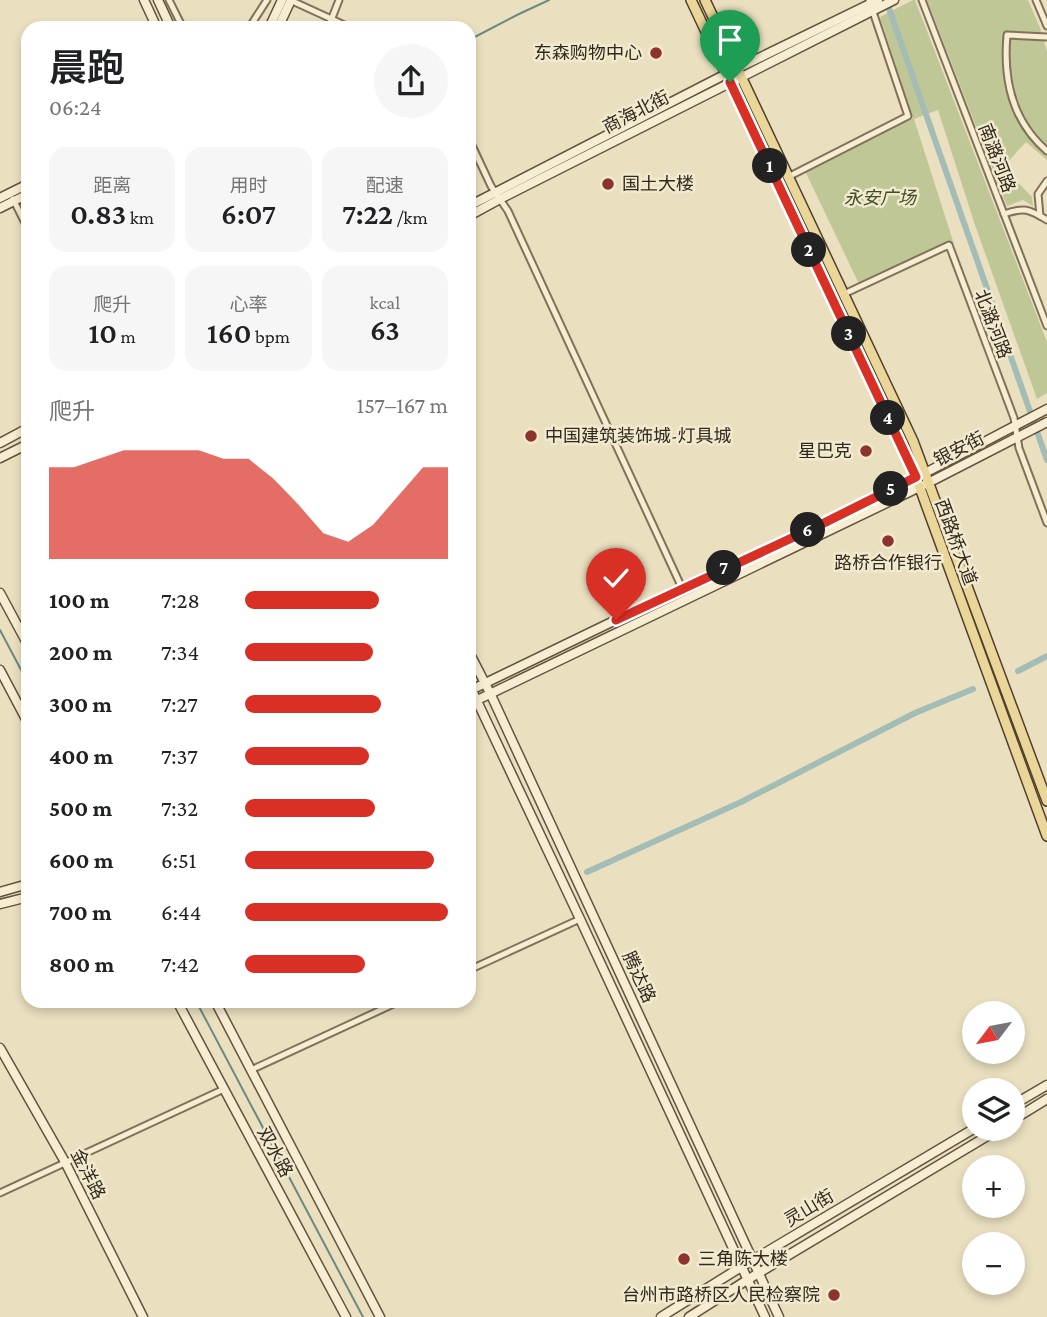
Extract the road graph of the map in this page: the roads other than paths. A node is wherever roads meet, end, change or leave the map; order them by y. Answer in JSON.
{"nodes":[{"id":1,"x":144,"y":0,"type":"edge"},
{"id":2,"x":158,"y":0,"type":"edge"},
{"id":3,"x":169,"y":0,"type":"edge"},
{"id":4,"x":267,"y":0,"type":"edge"},
{"id":5,"x":282,"y":0,"type":"edge"},
{"id":6,"x":291,"y":0,"type":"edge"},
{"id":7,"x":339,"y":0,"type":"edge"},
{"id":8,"x":691,"y":0,"type":"edge"},
{"id":9,"x":705,"y":0,"type":"edge"},
{"id":10,"x":894,"y":0,"type":"edge"},
{"id":11,"x":922,"y":0,"type":"edge"},
{"id":12,"x":1036,"y":0,"type":"edge"},
{"id":13,"x":873,"y":4,"type":"edge"},
{"id":14,"x":332,"y":19,"type":"junction"},
{"id":15,"x":154,"y":21,"type":"edge"},
{"id":16,"x":168,"y":21,"type":"edge"},
{"id":17,"x":180,"y":21,"type":"edge"},
{"id":18,"x":254,"y":21,"type":"edge"},
{"id":19,"x":272,"y":21,"type":"edge"},
{"id":20,"x":281,"y":21,"type":"edge"},
{"id":21,"x":336,"y":21,"type":"edge"},
{"id":22,"x":1047,"y":26,"type":"edge"},
{"id":23,"x":1047,"y":37,"type":"edge"},
{"id":24,"x":739,"y":73,"type":"junction"},
{"id":25,"x":728,"y":78,"type":"junction"},
{"id":26,"x":1047,"y":151,"type":"edge"},
{"id":27,"x":476,"y":153,"type":"edge"},
{"id":28,"x":789,"y":177,"type":"junction"},
{"id":29,"x":1047,"y":181,"type":"edge"},
{"id":30,"x":21,"y":190,"type":"edge"},
{"id":31,"x":21,"y":195,"type":"edge"},
{"id":32,"x":497,"y":196,"type":"junction"},
{"id":33,"x":12,"y":197,"type":"junction"},
{"id":34,"x":0,"y":198,"type":"edge"},
{"id":35,"x":476,"y":204,"type":"edge"},
{"id":36,"x":0,"y":208,"type":"edge"},
{"id":37,"x":476,"y":211,"type":"edge"},
{"id":38,"x":1004,"y":214,"type":"junction"},
{"id":39,"x":21,"y":215,"type":"edge"},
{"id":40,"x":1040,"y":216,"type":"junction"},
{"id":41,"x":1047,"y":220,"type":"edge"},
{"id":42,"x":844,"y":294,"type":"junction"},
{"id":43,"x":1047,"y":326,"type":"edge"},
{"id":44,"x":1045,"y":410,"type":"edge"},
{"id":45,"x":1047,"y":422,"type":"edge"},
{"id":46,"x":1017,"y":425,"type":"junction"},
{"id":47,"x":21,"y":432,"type":"edge"},
{"id":48,"x":1020,"y":435,"type":"junction"},
{"id":49,"x":0,"y":443,"type":"edge"},
{"id":50,"x":21,"y":448,"type":"edge"},
{"id":51,"x":0,"y":458,"type":"edge"},
{"id":52,"x":920,"y":475,"type":"junction"},
{"id":53,"x":924,"y":485,"type":"junction"},
{"id":54,"x":1047,"y":523,"type":"edge"},
{"id":55,"x":682,"y":588,"type":"junction"},
{"id":56,"x":0,"y":593,"type":"edge"},
{"id":57,"x":21,"y":632,"type":"edge"},
{"id":58,"x":476,"y":666,"type":"edge"},
{"id":59,"x":0,"y":670,"type":"edge"},
{"id":60,"x":485,"y":683,"type":"junction"},
{"id":61,"x":476,"y":686,"type":"edge"},
{"id":62,"x":491,"y":695,"type":"junction"},
{"id":63,"x":476,"y":701,"type":"edge"},
{"id":64,"x":21,"y":710,"type":"edge"},
{"id":65,"x":476,"y":711,"type":"edge"},
{"id":66,"x":1047,"y":801,"type":"edge"},
{"id":67,"x":1047,"y":836,"type":"edge"},
{"id":68,"x":21,"y":886,"type":"edge"},
{"id":69,"x":0,"y":892,"type":"edge"},
{"id":70,"x":21,"y":899,"type":"edge"},
{"id":71,"x":0,"y":904,"type":"edge"},
{"id":72,"x":580,"y":919,"type":"junction"},
{"id":73,"x":476,"y":967,"type":"edge"},
{"id":74,"x":181,"y":1008,"type":"edge"},
{"id":75,"x":219,"y":1008,"type":"edge"},
{"id":76,"x":386,"y":1008,"type":"edge"},
{"id":77,"x":0,"y":1048,"type":"edge"},
{"id":78,"x":251,"y":1069,"type":"junction"},
{"id":79,"x":1047,"y":1085,"type":"edge"},
{"id":80,"x":224,"y":1089,"type":"junction"},
{"id":81,"x":1025,"y":1098,"type":"edge"},
{"id":82,"x":1047,"y":1100,"type":"edge"},
{"id":83,"x":1025,"y":1113,"type":"edge"},
{"id":84,"x":962,"y":1136,"type":"edge"},
{"id":85,"x":979,"y":1141,"type":"edge"},
{"id":86,"x":65,"y":1162,"type":"junction"},
{"id":87,"x":0,"y":1193,"type":"edge"},
{"id":88,"x":752,"y":1261,"type":"junction"},
{"id":89,"x":741,"y":1267,"type":"junction"},
{"id":90,"x":759,"y":1273,"type":"junction"},
{"id":91,"x":747,"y":1280,"type":"junction"},
{"id":92,"x":143,"y":1317,"type":"edge"},
{"id":93,"x":346,"y":1317,"type":"edge"},
{"id":94,"x":380,"y":1317,"type":"edge"},
{"id":95,"x":661,"y":1317,"type":"edge"},
{"id":96,"x":689,"y":1317,"type":"edge"},
{"id":97,"x":765,"y":1317,"type":"edge"},
{"id":98,"x":779,"y":1317,"type":"edge"}],
"edges":[{"from":1,"to":15,"type":"main road"},
{"from":2,"to":16,"type":"main road"},
{"from":3,"to":17,"type":"street"},
{"from":4,"to":18,"type":"street"},
{"from":5,"to":19,"type":"main road"},
{"from":6,"to":14,"type":"street"},
{"from":6,"to":20,"type":"main road"},
{"from":7,"to":14,"type":"street"},
{"from":8,"to":25,"type":"main road","name":"西路桥大道"},
{"from":9,"to":24,"type":"main road","name":"西路桥大道"},
{"from":10,"to":13,"type":"main road","name":"商海北街"},
{"from":11,"to":38,"type":"street","name":"南潞河路"},
{"from":12,"to":22,"type":"street"},
{"from":13,"to":24,"type":"main road","name":"商海北街"},
{"from":13,"to":28,"type":"street"},
{"from":14,"to":21,"type":"street"},
{"from":23,"to":26,"type":"street"},
{"from":24,"to":25,"type":"main road","name":"商海北街"},
{"from":24,"to":28,"type":"main road","name":"西路桥大道"},
{"from":25,"to":32,"type":"main road","name":"商海北街"},
{"from":25,"to":52,"type":"main road","name":"西路桥大道"},
{"from":27,"to":32,"type":"street"},
{"from":28,"to":42,"type":"main road","name":"西路桥大道"},
{"from":29,"to":40,"type":"street"},
{"from":30,"to":33,"type":"main road"},
{"from":31,"to":33,"type":"main road"},
{"from":32,"to":35,"type":"main road","name":"商海北街"},
{"from":32,"to":37,"type":"main road","name":"商海北街"},
{"from":32,"to":55,"type":"street"},
{"from":33,"to":34,"type":"main road"},
{"from":33,"to":36,"type":"main road"},
{"from":33,"to":39,"type":"street"},
{"from":38,"to":40,"type":"street"},
{"from":38,"to":43,"type":"street","name":"南潞河路"},
{"from":40,"to":41,"type":"street"},
{"from":42,"to":46,"type":"street","name":"北潞河路"},
{"from":42,"to":52,"type":"main road","name":"西路桥大道"},
{"from":44,"to":46,"type":"main road","name":"银安街"},
{"from":45,"to":48,"type":"main road","name":"银安街"},
{"from":46,"to":48,"type":"street","name":"北潞河路"},
{"from":46,"to":52,"type":"main road","name":"银安街"},
{"from":47,"to":49,"type":"main road"},
{"from":48,"to":53,"type":"main road","name":"银安街"},
{"from":48,"to":54,"type":"street","name":"北潞河路"},
{"from":50,"to":51,"type":"main road"},
{"from":52,"to":53,"type":"main road","name":"西路桥大道"},
{"from":52,"to":55,"type":"main road","name":"银安街"},
{"from":53,"to":62,"type":"main road","name":"银安街"},
{"from":53,"to":66,"type":"main road","name":"西路桥大道"},
{"from":53,"to":67,"type":"main road","name":"西路桥大道"},
{"from":55,"to":60,"type":"main road","name":"银安街"},
{"from":56,"to":57,"type":"main road"},
{"from":58,"to":60,"type":"main road","name":"腾达路"},
{"from":59,"to":64,"type":"main road"},
{"from":60,"to":61,"type":"main road","name":"银安街"},
{"from":60,"to":62,"type":"main road","name":"腾达路"},
{"from":62,"to":63,"type":"main road","name":"银安街"},
{"from":62,"to":88,"type":"main road","name":"腾达路"},
{"from":65,"to":72,"type":"main road","name":"腾达路"},
{"from":68,"to":69,"type":"main road"},
{"from":70,"to":71,"type":"main road"},
{"from":72,"to":73,"type":"street"},
{"from":72,"to":89,"type":"main road","name":"腾达路"},
{"from":74,"to":80,"type":"main road","name":"双水路"},
{"from":75,"to":78,"type":"main road","name":"双水路"},
{"from":76,"to":78,"type":"street"},
{"from":77,"to":86,"type":"main road","name":"金洋路"},
{"from":78,"to":94,"type":"main road","name":"双水路"},
{"from":79,"to":81,"type":"main road"},
{"from":80,"to":86,"type":"street"},
{"from":80,"to":93,"type":"main road","name":"双水路"},
{"from":82,"to":83,"type":"main road"},
{"from":84,"to":88,"type":"main road","name":"灵山街"},
{"from":85,"to":90,"type":"main road","name":"灵山街"},
{"from":86,"to":87,"type":"street"},
{"from":86,"to":92,"type":"main road","name":"金洋路"},
{"from":88,"to":89,"type":"main road","name":"灵山街"},
{"from":88,"to":90,"type":"main road","name":"腾达路"},
{"from":89,"to":91,"type":"main road","name":"腾达路"},
{"from":89,"to":95,"type":"main road","name":"灵山街"},
{"from":90,"to":91,"type":"main road","name":"灵山街"},
{"from":90,"to":98,"type":"main road","name":"腾达路"},
{"from":91,"to":96,"type":"main road","name":"灵山街"},
{"from":91,"to":97,"type":"main road","name":"腾达路"}]}
